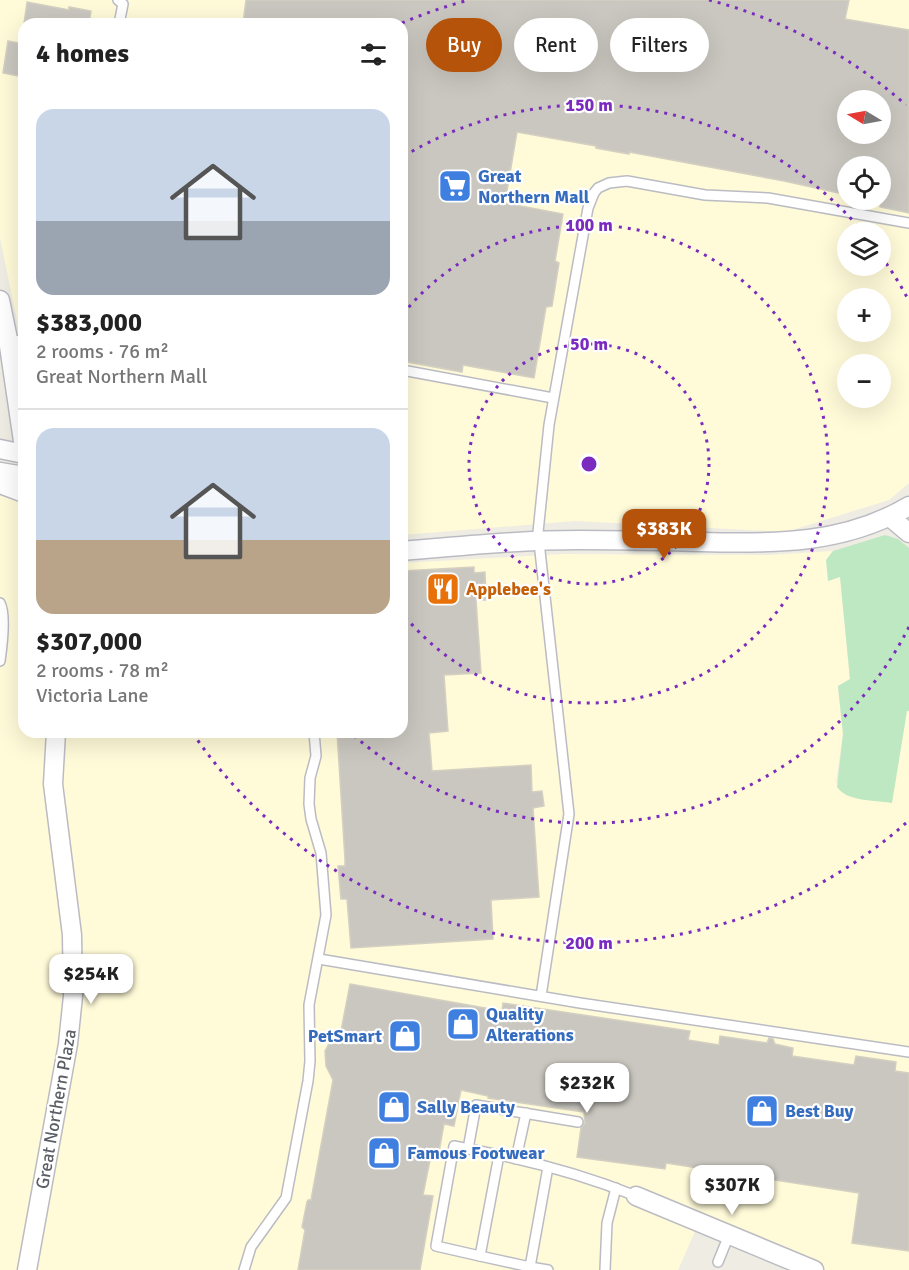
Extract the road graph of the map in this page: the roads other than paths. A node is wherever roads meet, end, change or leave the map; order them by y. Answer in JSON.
{"nodes":[{"id":1,"x":118,"y":0,"type":"edge"},
{"id":2,"x":120,"y":18,"type":"edge"},
{"id":3,"x":909,"y":223,"type":"edge"},
{"id":4,"x":0,"y":300,"type":"edge"},
{"id":5,"x":16,"y":340,"type":"edge"},
{"id":6,"x":18,"y":367,"type":"edge"},
{"id":7,"x":408,"y":371,"type":"edge"},
{"id":8,"x":553,"y":398,"type":"junction"},
{"id":9,"x":0,"y":449,"type":"edge"},
{"id":10,"x":18,"y":453,"type":"edge"},
{"id":11,"x":0,"y":472,"type":"edge"},
{"id":12,"x":18,"y":475,"type":"edge"},
{"id":13,"x":0,"y":484,"type":"edge"},
{"id":14,"x":18,"y":492,"type":"edge"},
{"id":15,"x":909,"y":506,"type":"edge"},
{"id":16,"x":890,"y":516,"type":"junction"},
{"id":17,"x":909,"y":533,"type":"edge"},
{"id":18,"x":538,"y":542,"type":"junction"},
{"id":19,"x":408,"y":550,"type":"edge"},
{"id":20,"x":0,"y":603,"type":"edge"},
{"id":21,"x":0,"y":661,"type":"edge"},
{"id":22,"x":56,"y":738,"type":"edge"},
{"id":23,"x":314,"y":738,"type":"edge"},
{"id":24,"x":319,"y":959,"type":"junction"},
{"id":25,"x":541,"y":996,"type":"junction"},
{"id":26,"x":909,"y":1052,"type":"edge"},
{"id":27,"x":526,"y":1113,"type":"junction"},
{"id":28,"x":579,"y":1122,"type":"dead end"},
{"id":29,"x":468,"y":1149,"type":"junction"},
{"id":30,"x":499,"y":1155,"type":"junction"},
{"id":31,"x":516,"y":1159,"type":"junction"},
{"id":32,"x":549,"y":1167,"type":"junction"},
{"id":33,"x":616,"y":1188,"type":"junction"},
{"id":34,"x":636,"y":1196,"type":"joint"},
{"id":35,"x":729,"y":1234,"type":"junction"},
{"id":36,"x":480,"y":1256,"type":"junction"},
{"id":37,"x":718,"y":1262,"type":"dead end"},
{"id":38,"x":530,"y":1267,"type":"junction"},
{"id":39,"x":27,"y":1270,"type":"edge"},
{"id":40,"x":244,"y":1270,"type":"edge"},
{"id":41,"x":548,"y":1270,"type":"edge"},
{"id":42,"x":605,"y":1270,"type":"edge"},
{"id":43,"x":814,"y":1270,"type":"edge"}],
"edges":[{"from":1,"to":2,"type":"lane"},
{"from":3,"to":8,"type":"lane"},
{"from":4,"to":5,"type":"street"},
{"from":5,"to":6,"type":"street"},
{"from":7,"to":8,"type":"lane"},
{"from":8,"to":18,"type":"lane"},
{"from":9,"to":10,"type":"street"},
{"from":11,"to":12,"type":"street"},
{"from":13,"to":14,"type":"street"},
{"from":15,"to":16,"type":"street"},
{"from":16,"to":17,"type":"street"},
{"from":16,"to":18,"type":"street"},
{"from":18,"to":19,"type":"street"},
{"from":18,"to":25,"type":"lane"},
{"from":20,"to":21,"type":"lane"},
{"from":22,"to":39,"type":"street","name":"Great Northern Plaza"},
{"from":23,"to":24,"type":"lane"},
{"from":24,"to":25,"type":"lane"},
{"from":24,"to":40,"type":"lane"},
{"from":25,"to":26,"type":"lane"},
{"from":27,"to":28,"type":"lane"},
{"from":27,"to":29,"type":"lane"},
{"from":27,"to":31,"type":"lane"},
{"from":29,"to":30,"type":"lane"},
{"from":29,"to":36,"type":"lane"},
{"from":30,"to":31,"type":"lane"},
{"from":30,"to":36,"type":"lane"},
{"from":31,"to":32,"type":"lane"},
{"from":32,"to":33,"type":"lane"},
{"from":32,"to":38,"type":"lane"},
{"from":33,"to":34,"type":"lane"},
{"from":33,"to":42,"type":"lane"},
{"from":34,"to":35,"type":"street"},
{"from":35,"to":37,"type":"lane"},
{"from":35,"to":43,"type":"street"},
{"from":36,"to":38,"type":"lane"},
{"from":38,"to":41,"type":"lane"}]}
